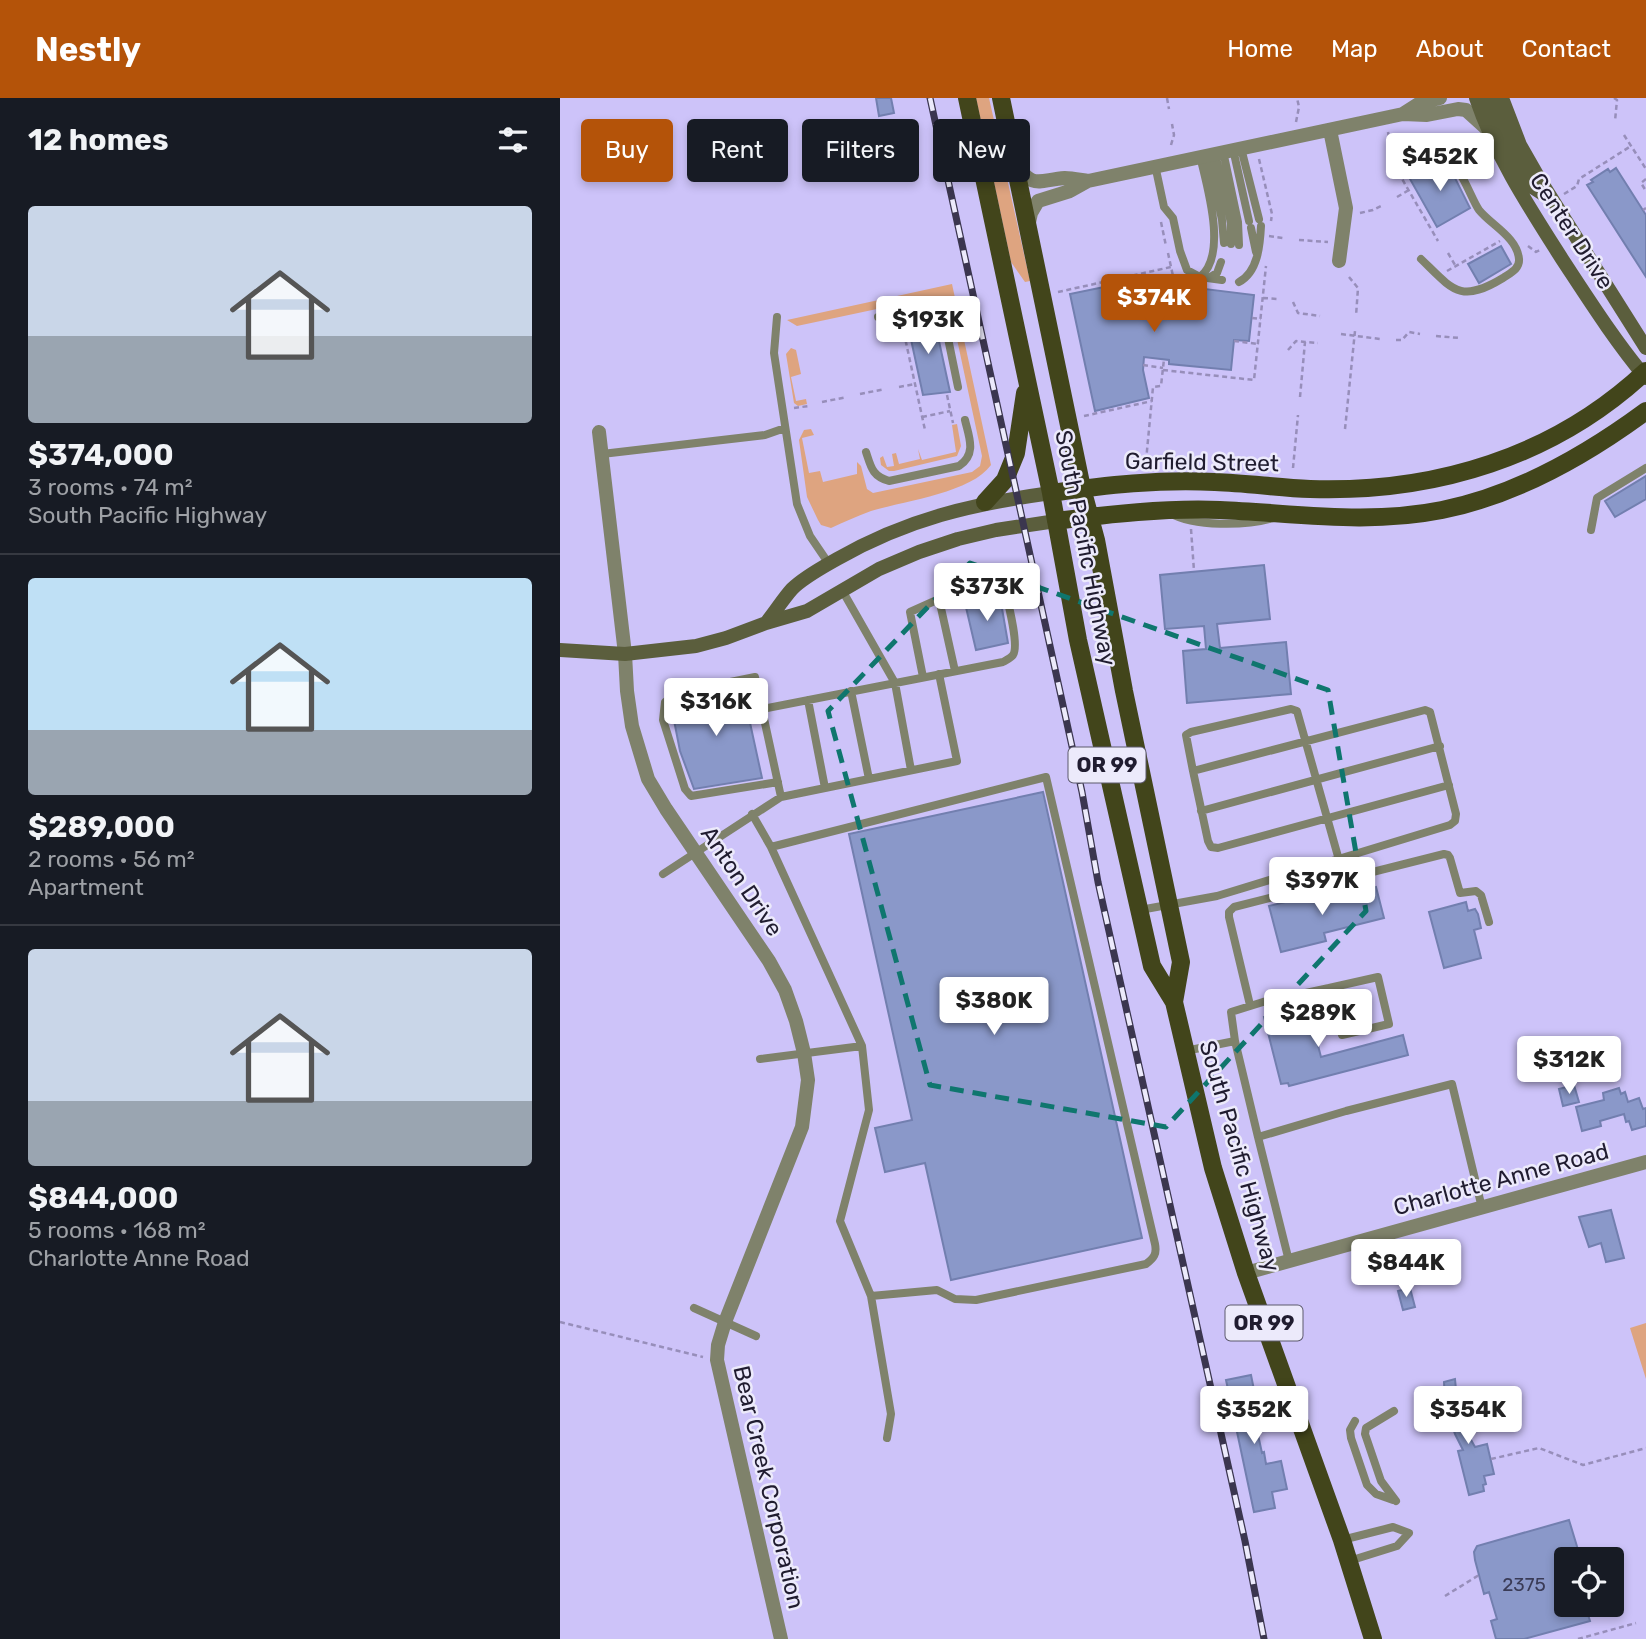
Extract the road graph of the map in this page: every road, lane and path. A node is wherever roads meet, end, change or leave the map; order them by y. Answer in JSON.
{"nodes":[{"id":1,"x":967,"y":98,"type":"edge"},
{"id":2,"x":1000,"y":98,"type":"edge"},
{"id":3,"x":1167,"y":98,"type":"edge"},
{"id":4,"x":1297,"y":98,"type":"edge"},
{"id":5,"x":1440,"y":98,"type":"edge"},
{"id":6,"x":1476,"y":98,"type":"edge"},
{"id":7,"x":1486,"y":98,"type":"edge"},
{"id":8,"x":1502,"y":98,"type":"edge"},
{"id":9,"x":1615,"y":98,"type":"edge"},
{"id":10,"x":1169,"y":109,"type":"dead end"},
{"id":11,"x":1403,"y":114,"type":"junction"},
{"id":12,"x":1004,"y":119,"type":"edge"},
{"id":13,"x":1615,"y":121,"type":"dead end"},
{"id":14,"x":1296,"y":122,"type":"dead end"},
{"id":15,"x":1172,"y":124,"type":"dead end"},
{"id":16,"x":1330,"y":130,"type":"junction"},
{"id":17,"x":1387,"y":130,"type":"dead end"},
{"id":18,"x":1487,"y":130,"type":"junction"},
{"id":19,"x":1624,"y":135,"type":"dead end"},
{"id":20,"x":1171,"y":145,"type":"dead end"},
{"id":21,"x":1631,"y":146,"type":"junction"},
{"id":22,"x":1391,"y":149,"type":"dead end"},
{"id":23,"x":1220,"y":152,"type":"junction"},
{"id":24,"x":1401,"y":154,"type":"dead end"},
{"id":25,"x":1259,"y":157,"type":"dead end"},
{"id":26,"x":1155,"y":165,"type":"junction"},
{"id":27,"x":1394,"y":165,"type":"dead end"},
{"id":28,"x":1646,"y":169,"type":"edge"},
{"id":29,"x":1646,"y":179,"type":"edge"},
{"id":30,"x":1030,"y":181,"type":"edge"},
{"id":31,"x":1088,"y":181,"type":"junction"},
{"id":32,"x":1017,"y":182,"type":"edge"},
{"id":33,"x":1409,"y":190,"type":"junction"},
{"id":34,"x":1646,"y":191,"type":"edge"},
{"id":35,"x":1397,"y":197,"type":"dead end"},
{"id":36,"x":1558,"y":198,"type":"junction"},
{"id":37,"x":1383,"y":205,"type":"dead end"},
{"id":38,"x":1162,"y":211,"type":"junction"},
{"id":39,"x":1360,"y":213,"type":"dead end"},
{"id":40,"x":1028,"y":232,"type":"junction"},
{"id":41,"x":1507,"y":237,"type":"junction"},
{"id":42,"x":1283,"y":238,"type":"dead end"},
{"id":43,"x":1299,"y":240,"type":"dead end"},
{"id":44,"x":1438,"y":241,"type":"dead end"},
{"id":45,"x":1328,"y":243,"type":"dead end"},
{"id":46,"x":1542,"y":249,"type":"dead end"},
{"id":47,"x":1448,"y":253,"type":"dead end"},
{"id":48,"x":1421,"y":259,"type":"dead end"},
{"id":49,"x":1267,"y":261,"type":"dead end"},
{"id":50,"x":1339,"y":261,"type":"dead end"},
{"id":51,"x":1221,"y":262,"type":"dead end"},
{"id":52,"x":1456,"y":266,"type":"junction"},
{"id":53,"x":1171,"y":267,"type":"junction"},
{"id":54,"x":1444,"y":272,"type":"dead end"},
{"id":55,"x":1200,"y":277,"type":"junction"},
{"id":56,"x":1349,"y":277,"type":"dead end"},
{"id":57,"x":1209,"y":279,"type":"junction"},
{"id":58,"x":1222,"y":280,"type":"dead end"},
{"id":59,"x":1238,"y":282,"type":"dead end"},
{"id":60,"x":1057,"y":292,"type":"dead end"},
{"id":61,"x":1170,"y":296,"type":"dead end"},
{"id":62,"x":1263,"y":298,"type":"junction"},
{"id":63,"x":1277,"y":299,"type":"dead end"},
{"id":64,"x":1293,"y":302,"type":"dead end"},
{"id":65,"x":929,"y":307,"type":"dead end"},
{"id":66,"x":901,"y":312,"type":"dead end"},
{"id":67,"x":1320,"y":316,"type":"dead end"},
{"id":68,"x":1356,"y":316,"type":"dead end"},
{"id":69,"x":776,"y":317,"type":"dead end"},
{"id":70,"x":878,"y":317,"type":"dead end"},
{"id":71,"x":1251,"y":318,"type":"dead end"},
{"id":72,"x":1261,"y":319,"type":"junction"},
{"id":73,"x":902,"y":324,"type":"dead end"},
{"id":74,"x":1355,"y":331,"type":"dead end"},
{"id":75,"x":1340,"y":334,"type":"dead end"},
{"id":76,"x":1420,"y":334,"type":"dead end"},
{"id":77,"x":1354,"y":336,"type":"junction"},
{"id":78,"x":1436,"y":336,"type":"dead end"},
{"id":79,"x":1460,"y":338,"type":"dead end"},
{"id":80,"x":1380,"y":339,"type":"dead end"},
{"id":81,"x":1234,"y":341,"type":"dead end"},
{"id":82,"x":1396,"y":341,"type":"dead end"},
{"id":83,"x":1305,"y":342,"type":"junction"},
{"id":84,"x":1318,"y":343,"type":"dead end"},
{"id":85,"x":1258,"y":344,"type":"junction"},
{"id":86,"x":1646,"y":348,"type":"edge"},
{"id":87,"x":1288,"y":350,"type":"dead end"},
{"id":88,"x":1164,"y":359,"type":"dead end"},
{"id":89,"x":1143,"y":365,"type":"dead end"},
{"id":90,"x":1163,"y":369,"type":"junction"},
{"id":91,"x":1027,"y":375,"type":"junction"},
{"id":92,"x":1645,"y":375,"type":"edge"},
{"id":93,"x":915,"y":384,"type":"junction"},
{"id":94,"x":898,"y":387,"type":"dead end"},
{"id":95,"x":958,"y":387,"type":"dead end"},
{"id":96,"x":885,"y":389,"type":"dead end"},
{"id":97,"x":860,"y":394,"type":"dead end"},
{"id":98,"x":947,"y":395,"type":"dead end"},
{"id":99,"x":847,"y":397,"type":"dead end"},
{"id":100,"x":1300,"y":397,"type":"dead end"},
{"id":101,"x":1152,"y":401,"type":"junction"},
{"id":102,"x":822,"y":402,"type":"dead end"},
{"id":103,"x":809,"y":406,"type":"dead end"},
{"id":104,"x":794,"y":408,"type":"dead end"},
{"id":105,"x":950,"y":411,"type":"junction"},
{"id":106,"x":1646,"y":411,"type":"edge"},
{"id":107,"x":1298,"y":415,"type":"dead end"},
{"id":108,"x":1084,"y":416,"type":"dead end"},
{"id":109,"x":922,"y":417,"type":"junction"},
{"id":110,"x":965,"y":420,"type":"dead end"},
{"id":111,"x":953,"y":423,"type":"dead end"},
{"id":112,"x":785,"y":428,"type":"junction"},
{"id":113,"x":1345,"y":429,"type":"dead end"},
{"id":114,"x":925,"y":430,"type":"dead end"},
{"id":115,"x":599,"y":432,"type":"dead end"},
{"id":116,"x":866,"y":452,"type":"dead end"},
{"id":117,"x":601,"y":454,"type":"junction"},
{"id":118,"x":1146,"y":461,"type":"dead end"},
{"id":119,"x":1293,"y":468,"type":"dead end"},
{"id":120,"x":1646,"y":468,"type":"edge"},
{"id":121,"x":1082,"y":488,"type":"junction"},
{"id":122,"x":1051,"y":493,"type":"junction"},
{"id":123,"x":985,"y":502,"type":"junction"},
{"id":124,"x":1091,"y":516,"type":"junction"},
{"id":125,"x":1056,"y":521,"type":"junction"},
{"id":126,"x":1190,"y":526,"type":"dead end"},
{"id":127,"x":1591,"y":530,"type":"dead end"},
{"id":128,"x":829,"y":564,"type":"junction"},
{"id":129,"x":1194,"y":571,"type":"dead end"},
{"id":130,"x":842,"y":590,"type":"junction"},
{"id":131,"x":939,"y":599,"type":"junction"},
{"id":132,"x":766,"y":623,"type":"junction"},
{"id":133,"x":560,"y":650,"type":"edge"},
{"id":134,"x":625,"y":654,"type":"junction"},
{"id":135,"x":955,"y":671,"type":"junction"},
{"id":136,"x":939,"y":674,"type":"junction"},
{"id":137,"x":923,"y":677,"type":"junction"},
{"id":138,"x":895,"y":683,"type":"junction"},
{"id":139,"x":851,"y":691,"type":"junction"},
{"id":140,"x":808,"y":700,"type":"junction"},
{"id":141,"x":762,"y":709,"type":"junction"},
{"id":142,"x":1306,"y":742,"type":"junction"},
{"id":143,"x":1440,"y":746,"type":"junction"},
{"id":144,"x":911,"y":770,"type":"junction"},
{"id":145,"x":1193,"y":771,"type":"junction"},
{"id":146,"x":869,"y":779,"type":"junction"},
{"id":147,"x":1317,"y":779,"type":"junction"},
{"id":148,"x":778,"y":782,"type":"junction"},
{"id":149,"x":1449,"y":785,"type":"junction"},
{"id":150,"x":825,"y":788,"type":"junction"},
{"id":151,"x":781,"y":797,"type":"junction"},
{"id":152,"x":1201,"y":811,"type":"junction"},
{"id":153,"x":752,"y":814,"type":"junction"},
{"id":154,"x":1328,"y":819,"type":"junction"},
{"id":155,"x":771,"y":847,"type":"junction"},
{"id":156,"x":695,"y":853,"type":"junction"},
{"id":157,"x":1339,"y":860,"type":"junction"},
{"id":158,"x":663,"y":874,"type":"dead end"},
{"id":159,"x":1169,"y":905,"type":"junction"},
{"id":160,"x":1140,"y":911,"type":"junction"},
{"id":161,"x":1489,"y":922,"type":"dead end"},
{"id":162,"x":1329,"y":988,"type":"junction"},
{"id":163,"x":1174,"y":1002,"type":"junction"},
{"id":164,"x":1250,"y":1005,"type":"junction"},
{"id":165,"x":1235,"y":1041,"type":"junction"},
{"id":166,"x":862,"y":1046,"type":"junction"},
{"id":167,"x":1185,"y":1051,"type":"junction"},
{"id":168,"x":804,"y":1053,"type":"junction"},
{"id":169,"x":760,"y":1059,"type":"dead end"},
{"id":170,"x":1258,"y":1138,"type":"junction"},
{"id":171,"x":1646,"y":1162,"type":"edge"},
{"id":172,"x":1482,"y":1208,"type":"junction"},
{"id":173,"x":1289,"y":1261,"type":"junction"},
{"id":174,"x":1246,"y":1273,"type":"junction"},
{"id":175,"x":872,"y":1296,"type":"junction"},
{"id":176,"x":694,"y":1308,"type":"dead end"},
{"id":177,"x":560,"y":1322,"type":"edge"},
{"id":178,"x":726,"y":1322,"type":"junction"},
{"id":179,"x":756,"y":1336,"type":"dead end"},
{"id":180,"x":717,"y":1353,"type":"junction"},
{"id":181,"x":1394,"y":1411,"type":"dead end"},
{"id":182,"x":1355,"y":1421,"type":"dead end"},
{"id":183,"x":887,"y":1438,"type":"dead end"},
{"id":184,"x":1646,"y":1448,"type":"edge"},
{"id":185,"x":1491,"y":1460,"type":"dead end"},
{"id":186,"x":1342,"y":1539,"type":"junction"},
{"id":187,"x":1349,"y":1561,"type":"junction"},
{"id":188,"x":1479,"y":1575,"type":"dead end"},
{"id":189,"x":1445,"y":1596,"type":"dead end"},
{"id":190,"x":1636,"y":1623,"type":"dead end"},
{"id":191,"x":781,"y":1639,"type":"edge"},
{"id":192,"x":1373,"y":1639,"type":"edge"},
{"id":193,"x":1578,"y":1639,"type":"edge"}],
"edges":[{"from":1,"to":91,"type":"main road","name":"South Pacific Highway","number":"OR 99"},
{"from":2,"to":12,"type":"main road","name":"South Pacific Highway","number":"OR 99"},
{"from":3,"to":10,"type":"path"},
{"from":4,"to":14,"type":"path"},
{"from":5,"to":11,"type":"street"},
{"from":6,"to":18,"type":"main road","name":"Center Drive"},
{"from":7,"to":36,"type":"main road"},
{"from":8,"to":36,"type":"main road","name":"Center Drive"},
{"from":9,"to":13,"type":"path"},
{"from":11,"to":16,"type":"street"},
{"from":11,"to":18,"type":"street"},
{"from":15,"to":20,"type":"path"},
{"from":16,"to":23,"type":"street"},
{"from":16,"to":50,"type":"street"},
{"from":17,"to":22,"type":"path"},
{"from":18,"to":92,"type":"main road","name":"Center Drive"},
{"from":19,"to":21,"type":"path"},
{"from":21,"to":28,"type":"path"},
{"from":21,"to":36,"type":"path"},
{"from":23,"to":23,"type":"lane"},
{"from":23,"to":26,"type":"street"},
{"from":23,"to":55,"type":"lane"},
{"from":23,"to":59,"type":"lane"},
{"from":24,"to":41,"type":"lane"},
{"from":25,"to":42,"type":"path"},
{"from":26,"to":31,"type":"street"},
{"from":26,"to":38,"type":"lane"},
{"from":27,"to":33,"type":"path"},
{"from":29,"to":34,"type":"path"},
{"from":30,"to":31,"type":"street"},
{"from":31,"to":40,"type":"street"},
{"from":32,"to":40,"type":"main road","name":"South Pacific Highway","number":"OR 99"},
{"from":33,"to":35,"type":"path"},
{"from":33,"to":44,"type":"path"},
{"from":36,"to":86,"type":"main road","name":"Center Drive"},
{"from":37,"to":39,"type":"path"},
{"from":38,"to":53,"type":"path"},
{"from":38,"to":55,"type":"lane"},
{"from":40,"to":121,"type":"main road","name":"South Pacific Highway","number":"OR 99"},
{"from":41,"to":46,"type":"path"},
{"from":41,"to":48,"type":"lane"},
{"from":41,"to":52,"type":"path"},
{"from":43,"to":45,"type":"path"},
{"from":47,"to":52,"type":"path"},
{"from":49,"to":62,"type":"path"},
{"from":51,"to":57,"type":"lane"},
{"from":52,"to":54,"type":"path"},
{"from":53,"to":60,"type":"path"},
{"from":53,"to":61,"type":"path"},
{"from":55,"to":57,"type":"lane"},
{"from":56,"to":68,"type":"path"},
{"from":57,"to":58,"type":"lane"},
{"from":62,"to":63,"type":"path"},
{"from":62,"to":72,"type":"path"},
{"from":64,"to":67,"type":"path"},
{"from":65,"to":95,"type":"lane"},
{"from":66,"to":70,"type":"lane"},
{"from":69,"to":112,"type":"lane"},
{"from":71,"to":72,"type":"path"},
{"from":72,"to":85,"type":"path"},
{"from":73,"to":93,"type":"path"},
{"from":74,"to":77,"type":"path"},
{"from":75,"to":77,"type":"path"},
{"from":76,"to":82,"type":"path"},
{"from":77,"to":80,"type":"path"},
{"from":77,"to":113,"type":"path"},
{"from":78,"to":79,"type":"path"},
{"from":81,"to":85,"type":"path"},
{"from":83,"to":84,"type":"path"},
{"from":83,"to":87,"type":"path"},
{"from":83,"to":100,"type":"path"},
{"from":85,"to":90,"type":"path"},
{"from":88,"to":90,"type":"path"},
{"from":89,"to":90,"type":"path"},
{"from":90,"to":101,"type":"path"},
{"from":91,"to":122,"type":"main road","name":"South Pacific Highway","number":"OR 99"},
{"from":91,"to":123,"type":"main road"},
{"from":92,"to":121,"type":"main road","name":"Garfield Street"},
{"from":93,"to":94,"type":"path"},
{"from":93,"to":109,"type":"path"},
{"from":96,"to":97,"type":"path"},
{"from":98,"to":105,"type":"path"},
{"from":99,"to":102,"type":"path"},
{"from":101,"to":108,"type":"path"},
{"from":101,"to":118,"type":"path"},
{"from":103,"to":104,"type":"path"},
{"from":105,"to":109,"type":"path"},
{"from":105,"to":111,"type":"path"},
{"from":106,"to":124,"type":"main road","name":"Garfield Street"},
{"from":107,"to":119,"type":"path"},
{"from":109,"to":114,"type":"path"},
{"from":110,"to":116,"type":"lane"},
{"from":112,"to":117,"type":"lane"},
{"from":112,"to":128,"type":"lane"},
{"from":115,"to":117,"type":"street","name":"Anton Drive"},
{"from":117,"to":134,"type":"street","name":"Anton Drive"},
{"from":120,"to":127,"type":"lane"},
{"from":121,"to":122,"type":"main road","name":"Garfield Street"},
{"from":121,"to":124,"type":"main road","name":"South Pacific Highway","number":"OR 99"},
{"from":122,"to":123,"type":"main road","name":"Garfield Street"},
{"from":122,"to":125,"type":"main road","name":"South Pacific Highway","number":"OR 99"},
{"from":123,"to":128,"type":"main road","name":"Garfield Street"},
{"from":124,"to":125,"type":"main road","name":"Garfield Street"},
{"from":124,"to":159,"type":"main road","name":"South Pacific Highway","number":"OR 99"},
{"from":125,"to":130,"type":"main road","name":"Garfield Street"},
{"from":125,"to":160,"type":"main road","name":"South Pacific Highway","number":"OR 99"},
{"from":126,"to":129,"type":"path"},
{"from":128,"to":132,"type":"main road","name":"Garfield Street"},
{"from":130,"to":132,"type":"main road","name":"Garfield Street"},
{"from":130,"to":138,"type":"lane"},
{"from":131,"to":135,"type":"lane"},
{"from":131,"to":135,"type":"lane"},
{"from":131,"to":137,"type":"lane"},
{"from":132,"to":134,"type":"main road","name":"Garfield Street"},
{"from":133,"to":134,"type":"main road","name":"Garfield Street"},
{"from":134,"to":156,"type":"street","name":"Anton Drive"},
{"from":135,"to":136,"type":"lane"},
{"from":136,"to":137,"type":"lane"},
{"from":136,"to":144,"type":"lane"},
{"from":137,"to":138,"type":"lane"},
{"from":138,"to":139,"type":"lane"},
{"from":138,"to":144,"type":"lane"},
{"from":139,"to":140,"type":"lane"},
{"from":139,"to":146,"type":"lane"},
{"from":140,"to":141,"type":"lane"},
{"from":140,"to":150,"type":"lane"},
{"from":141,"to":148,"type":"lane"},
{"from":141,"to":148,"type":"lane"},
{"from":142,"to":143,"type":"lane"},
{"from":142,"to":145,"type":"lane"},
{"from":142,"to":145,"type":"lane"},
{"from":142,"to":147,"type":"lane"},
{"from":143,"to":147,"type":"lane"},
{"from":143,"to":149,"type":"lane"},
{"from":144,"to":146,"type":"lane"},
{"from":145,"to":152,"type":"lane"},
{"from":146,"to":150,"type":"lane"},
{"from":147,"to":152,"type":"lane"},
{"from":147,"to":154,"type":"lane"},
{"from":148,"to":151,"type":"lane"},
{"from":149,"to":154,"type":"lane"},
{"from":149,"to":157,"type":"lane"},
{"from":150,"to":151,"type":"lane"},
{"from":151,"to":153,"type":"lane"},
{"from":152,"to":154,"type":"lane"},
{"from":153,"to":155,"type":"lane"},
{"from":153,"to":156,"type":"lane"},
{"from":154,"to":157,"type":"lane"},
{"from":155,"to":166,"type":"lane"},
{"from":155,"to":175,"type":"lane"},
{"from":156,"to":158,"type":"lane"},
{"from":156,"to":168,"type":"street","name":"Anton Drive"},
{"from":157,"to":159,"type":"lane"},
{"from":159,"to":160,"type":"lane"},
{"from":159,"to":163,"type":"main road","name":"South Pacific Highway","number":"OR 99"},
{"from":160,"to":163,"type":"main road","name":"South Pacific Highway","number":"OR 99"},
{"from":161,"to":164,"type":"lane"},
{"from":162,"to":162,"type":"lane"},
{"from":162,"to":164,"type":"lane"},
{"from":163,"to":167,"type":"main road","name":"South Pacific Highway","number":"OR 99"},
{"from":164,"to":165,"type":"lane"},
{"from":165,"to":167,"type":"lane"},
{"from":165,"to":170,"type":"lane"},
{"from":166,"to":168,"type":"lane"},
{"from":166,"to":175,"type":"lane"},
{"from":167,"to":174,"type":"main road","name":"South Pacific Highway","number":"OR 99"},
{"from":168,"to":169,"type":"lane"},
{"from":168,"to":178,"type":"street","name":"Anton Drive"},
{"from":170,"to":172,"type":"lane"},
{"from":170,"to":173,"type":"lane"},
{"from":171,"to":172,"type":"street","name":"Charlotte Anne Road"},
{"from":172,"to":173,"type":"street","name":"Charlotte Anne Road"},
{"from":173,"to":174,"type":"street","name":"Charlotte Anne Road"},
{"from":174,"to":186,"type":"main road","name":"South Pacific Highway","number":"OR 99"},
{"from":175,"to":183,"type":"lane"},
{"from":176,"to":178,"type":"lane"},
{"from":177,"to":180,"type":"path"},
{"from":178,"to":179,"type":"lane"},
{"from":178,"to":180,"type":"street","name":"Anton Drive"},
{"from":180,"to":191,"type":"street","name":"Bear Creek Corporation"},
{"from":181,"to":182,"type":"lane"},
{"from":184,"to":185,"type":"path"},
{"from":186,"to":187,"type":"main road","name":"South Pacific Highway","number":"OR 99"},
{"from":186,"to":187,"type":"lane"},
{"from":187,"to":192,"type":"main road","name":"South Pacific Highway","number":"OR 99"},
{"from":188,"to":189,"type":"path"},
{"from":190,"to":193,"type":"path"}]}
